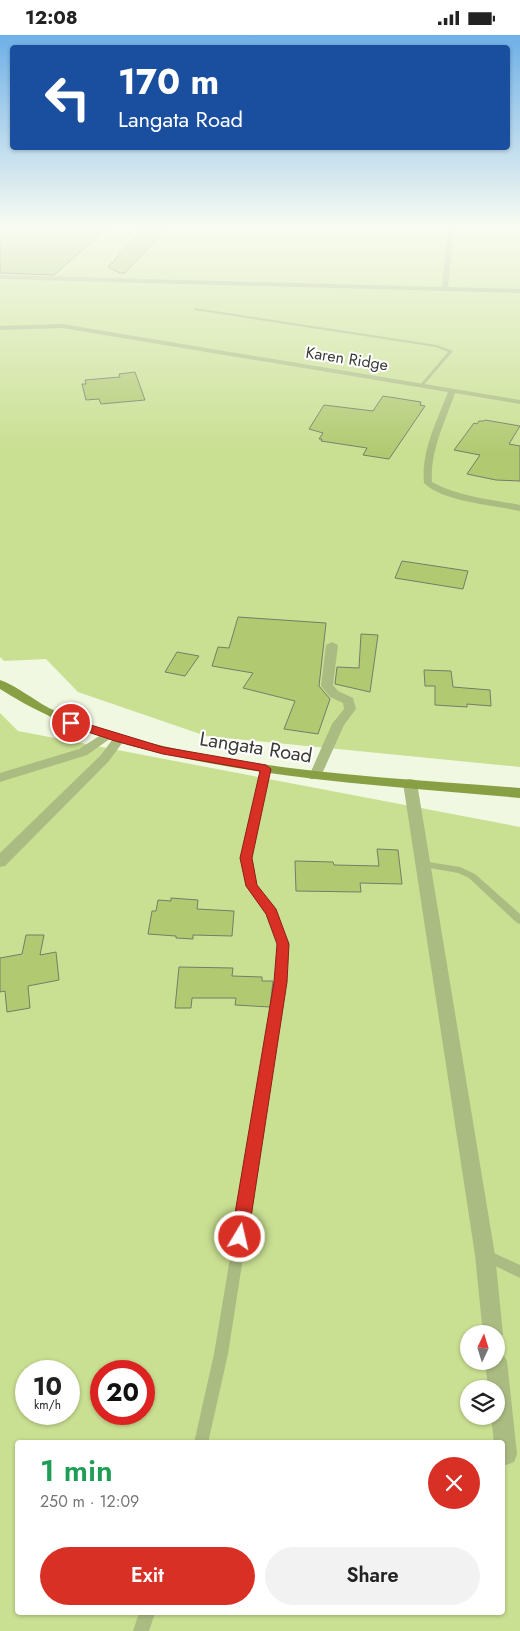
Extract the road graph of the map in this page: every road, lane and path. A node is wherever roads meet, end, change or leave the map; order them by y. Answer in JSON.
{"nodes":[{"id":1,"x":194,"y":309,"type":"dead end"},
{"id":2,"x":0,"y":328,"type":"edge"},
{"id":3,"x":422,"y":386,"type":"junction"},
{"id":4,"x":452,"y":391,"type":"junction"},
{"id":5,"x":520,"y":402,"type":"edge"},
{"id":6,"x":520,"y":508,"type":"edge"},
{"id":7,"x":332,"y":645,"type":"dead end"},
{"id":8,"x":0,"y":684,"type":"edge"},
{"id":9,"x":113,"y":737,"type":"junction"},
{"id":10,"x":266,"y":769,"type":"junction"},
{"id":11,"x":315,"y":776,"type":"junction"},
{"id":12,"x":0,"y":778,"type":"edge"},
{"id":13,"x":410,"y":783,"type":"junction"},
{"id":14,"x":520,"y":793,"type":"edge"},
{"id":15,"x":0,"y":862,"type":"edge"},
{"id":16,"x":422,"y":864,"type":"junction"},
{"id":17,"x":520,"y":920,"type":"edge"},
{"id":18,"x":484,"y":1255,"type":"junction"},
{"id":19,"x":520,"y":1272,"type":"edge"},
{"id":20,"x":492,"y":1325,"type":"edge"},
{"id":21,"x":497,"y":1370,"type":"edge"},
{"id":22,"x":202,"y":1440,"type":"edge"},
{"id":23,"x":504,"y":1440,"type":"edge"},
{"id":24,"x":505,"y":1445,"type":"edge"},
{"id":25,"x":506,"y":1454,"type":"dead end"},
{"id":26,"x":146,"y":1615,"type":"edge"},
{"id":27,"x":141,"y":1631,"type":"edge"}],
"edges":[{"from":1,"to":3,"type":"lane"},
{"from":2,"to":3,"type":"street","name":"Karen Ridge"},
{"from":3,"to":4,"type":"street","name":"Karen Ridge"},
{"from":4,"to":5,"type":"street","name":"Karen Ridge"},
{"from":4,"to":6,"type":"street"},
{"from":7,"to":11,"type":"street"},
{"from":8,"to":9,"type":"main road","name":"Langata Road"},
{"from":9,"to":10,"type":"main road","name":"Langata Road"},
{"from":9,"to":12,"type":"street"},
{"from":9,"to":15,"type":"street"},
{"from":10,"to":11,"type":"main road","name":"Langata Road"},
{"from":10,"to":22,"type":"lane"},
{"from":11,"to":13,"type":"main road","name":"Langata Road"},
{"from":13,"to":14,"type":"main road","name":"Langata Road"},
{"from":13,"to":16,"type":"street"},
{"from":16,"to":17,"type":"lane"},
{"from":16,"to":18,"type":"street"},
{"from":18,"to":19,"type":"lane"},
{"from":18,"to":20,"type":"street"},
{"from":21,"to":23,"type":"street"},
{"from":24,"to":25,"type":"street"},
{"from":26,"to":27,"type":"lane"}]}
